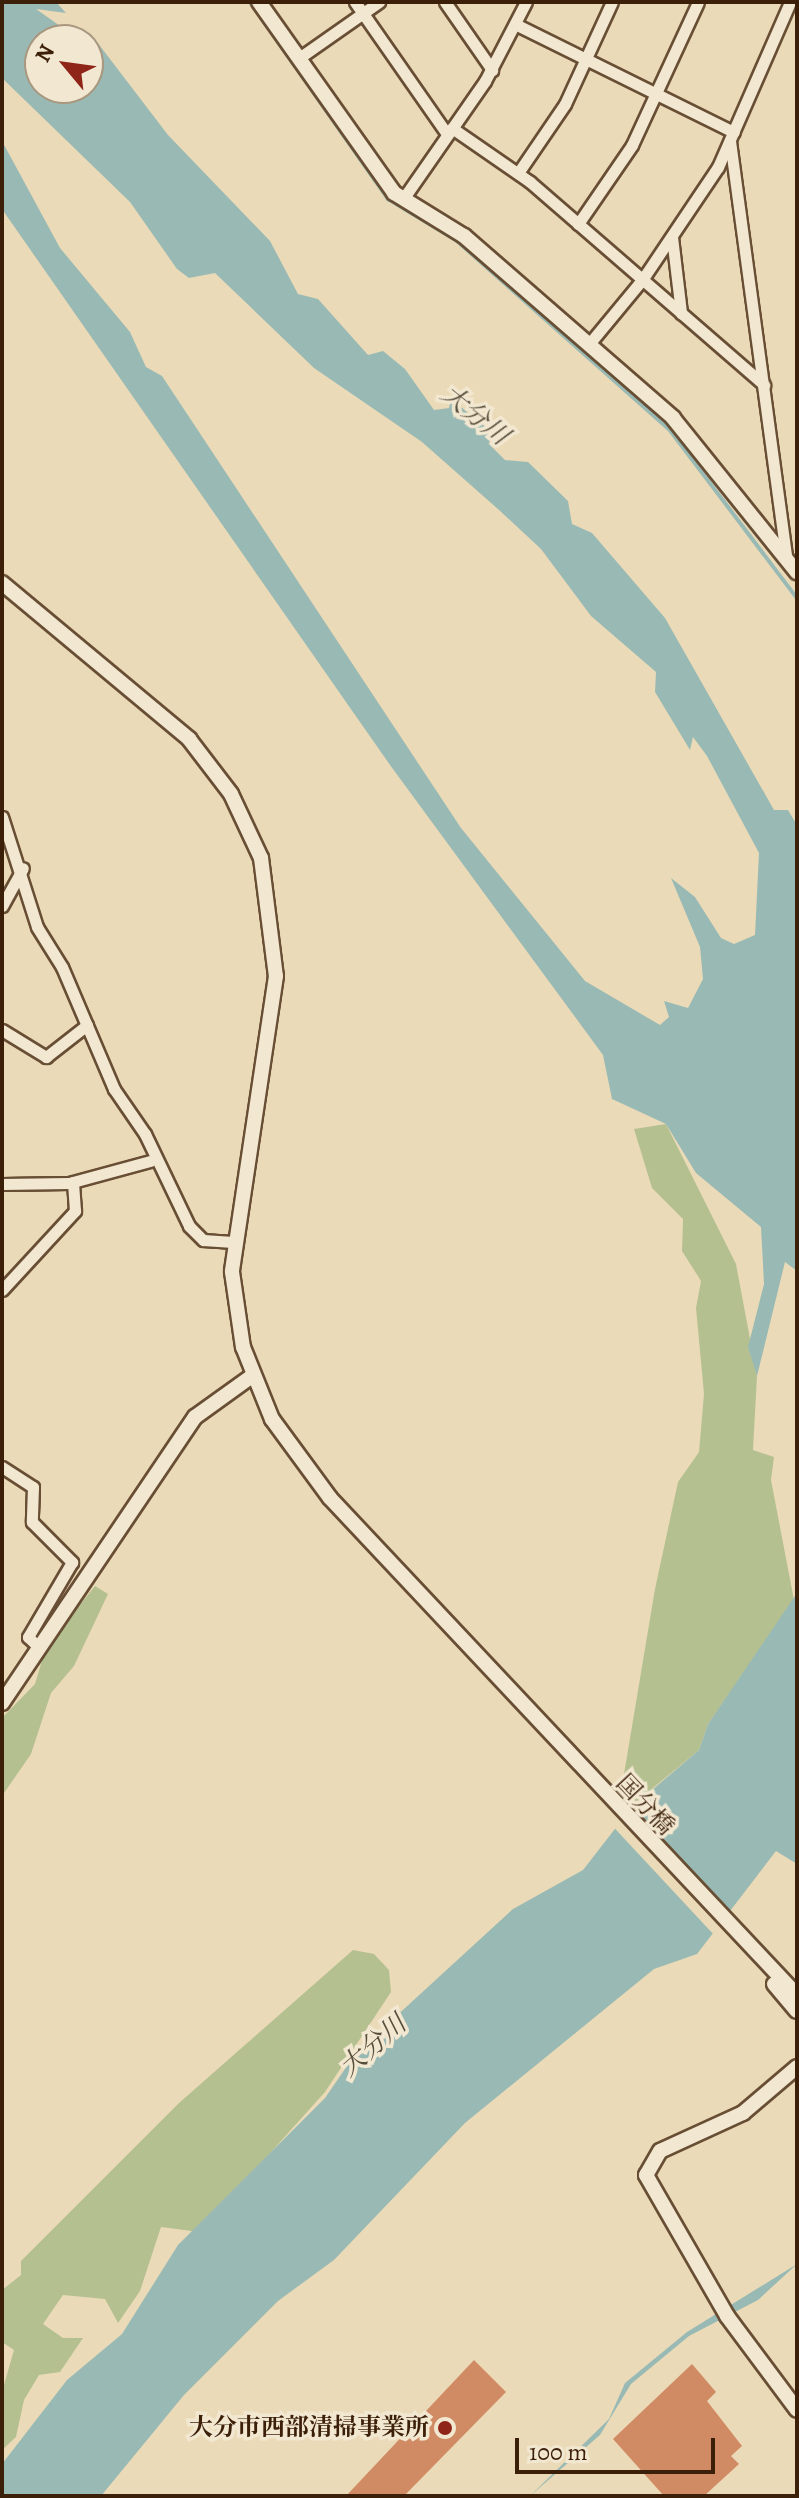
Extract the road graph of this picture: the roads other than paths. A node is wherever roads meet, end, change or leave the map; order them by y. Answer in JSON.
{"nodes":[{"id":1,"x":259,"y":2,"type":"edge"},
{"id":2,"x":355,"y":2,"type":"edge"},
{"id":3,"x":379,"y":2,"type":"edge"},
{"id":4,"x":445,"y":2,"type":"edge"},
{"id":5,"x":526,"y":2,"type":"edge"},
{"id":6,"x":612,"y":2,"type":"edge"},
{"id":7,"x":698,"y":2,"type":"edge"},
{"id":8,"x":790,"y":2,"type":"edge"},
{"id":9,"x":363,"y":13,"type":"junction"},
{"id":10,"x":515,"y":24,"type":"junction"},
{"id":11,"x":299,"y":58,"type":"junction"},
{"id":12,"x":586,"y":60,"type":"junction"},
{"id":13,"x":492,"y":70,"type":"junction"},
{"id":14,"x":656,"y":92,"type":"junction"},
{"id":15,"x":449,"y":131,"type":"junction"},
{"id":16,"x":732,"y":137,"type":"junction"},
{"id":17,"x":518,"y":173,"type":"junction"},
{"id":18,"x":403,"y":199,"type":"junction"},
{"id":19,"x":578,"y":224,"type":"junction"},
{"id":20,"x":672,"y":237,"type":"junction"},
{"id":21,"x":642,"y":280,"type":"junction"},
{"id":22,"x":681,"y":313,"type":"junction"},
{"id":23,"x":589,"y":344,"type":"junction"},
{"id":24,"x":764,"y":385,"type":"junction"},
{"id":25,"x":786,"y":558,"type":"junction"},
{"id":26,"x":797,"y":572,"type":"edge"},
{"id":27,"x":2,"y":583,"type":"edge"},
{"id":28,"x":2,"y":817,"type":"edge"},
{"id":29,"x":23,"y":868,"type":"junction"},
{"id":30,"x":2,"y":906,"type":"edge"},
{"id":31,"x":87,"y":1025,"type":"junction"},
{"id":32,"x":2,"y":1030,"type":"edge"},
{"id":33,"x":150,"y":1161,"type":"dead end"},
{"id":34,"x":73,"y":1182,"type":"junction"},
{"id":35,"x":2,"y":1184,"type":"edge"},
{"id":36,"x":233,"y":1242,"type":"junction"},
{"id":37,"x":2,"y":1290,"type":"edge"},
{"id":38,"x":252,"y":1376,"type":"junction"},
{"id":39,"x":2,"y":1467,"type":"edge"},
{"id":40,"x":40,"y":1648,"type":"junction"},
{"id":41,"x":2,"y":1703,"type":"edge"},
{"id":42,"x":789,"y":1992,"type":"edge"},
{"id":43,"x":797,"y":2011,"type":"edge"},
{"id":44,"x":797,"y":2067,"type":"edge"},
{"id":45,"x":797,"y":2410,"type":"edge"}],
"edges":[{"from":1,"to":11,"type":"street"},
{"from":2,"to":9,"type":"street"},
{"from":3,"to":9,"type":"street"},
{"from":4,"to":13,"type":"street"},
{"from":5,"to":10,"type":"street"},
{"from":6,"to":12,"type":"street"},
{"from":7,"to":14,"type":"street"},
{"from":8,"to":16,"type":"street"},
{"from":9,"to":11,"type":"street"},
{"from":9,"to":15,"type":"street"},
{"from":10,"to":12,"type":"street"},
{"from":10,"to":13,"type":"street"},
{"from":11,"to":18,"type":"street"},
{"from":12,"to":14,"type":"street"},
{"from":12,"to":17,"type":"street"},
{"from":13,"to":15,"type":"street"},
{"from":14,"to":16,"type":"street"},
{"from":14,"to":19,"type":"street"},
{"from":15,"to":17,"type":"street"},
{"from":15,"to":18,"type":"street"},
{"from":16,"to":20,"type":"street"},
{"from":16,"to":24,"type":"street"},
{"from":17,"to":19,"type":"street"},
{"from":18,"to":23,"type":"street"},
{"from":19,"to":21,"type":"street"},
{"from":20,"to":21,"type":"street"},
{"from":20,"to":22,"type":"street"},
{"from":21,"to":22,"type":"street"},
{"from":21,"to":23,"type":"street"},
{"from":22,"to":24,"type":"street"},
{"from":23,"to":25,"type":"street"},
{"from":24,"to":25,"type":"street"},
{"from":25,"to":26,"type":"street"},
{"from":27,"to":36,"type":"street","name":"国分橋"},
{"from":28,"to":29,"type":"street"},
{"from":29,"to":30,"type":"street"},
{"from":29,"to":31,"type":"street"},
{"from":31,"to":32,"type":"street"},
{"from":31,"to":36,"type":"street"},
{"from":33,"to":34,"type":"street"},
{"from":34,"to":35,"type":"street"},
{"from":34,"to":37,"type":"street"},
{"from":36,"to":38,"type":"street","name":"国分橋"},
{"from":38,"to":40,"type":"street"},
{"from":38,"to":42,"type":"street","name":"国分橋"},
{"from":39,"to":40,"type":"street"},
{"from":40,"to":41,"type":"street"},
{"from":42,"to":43,"type":"street","name":"国分橋"},
{"from":44,"to":45,"type":"street"}]}
